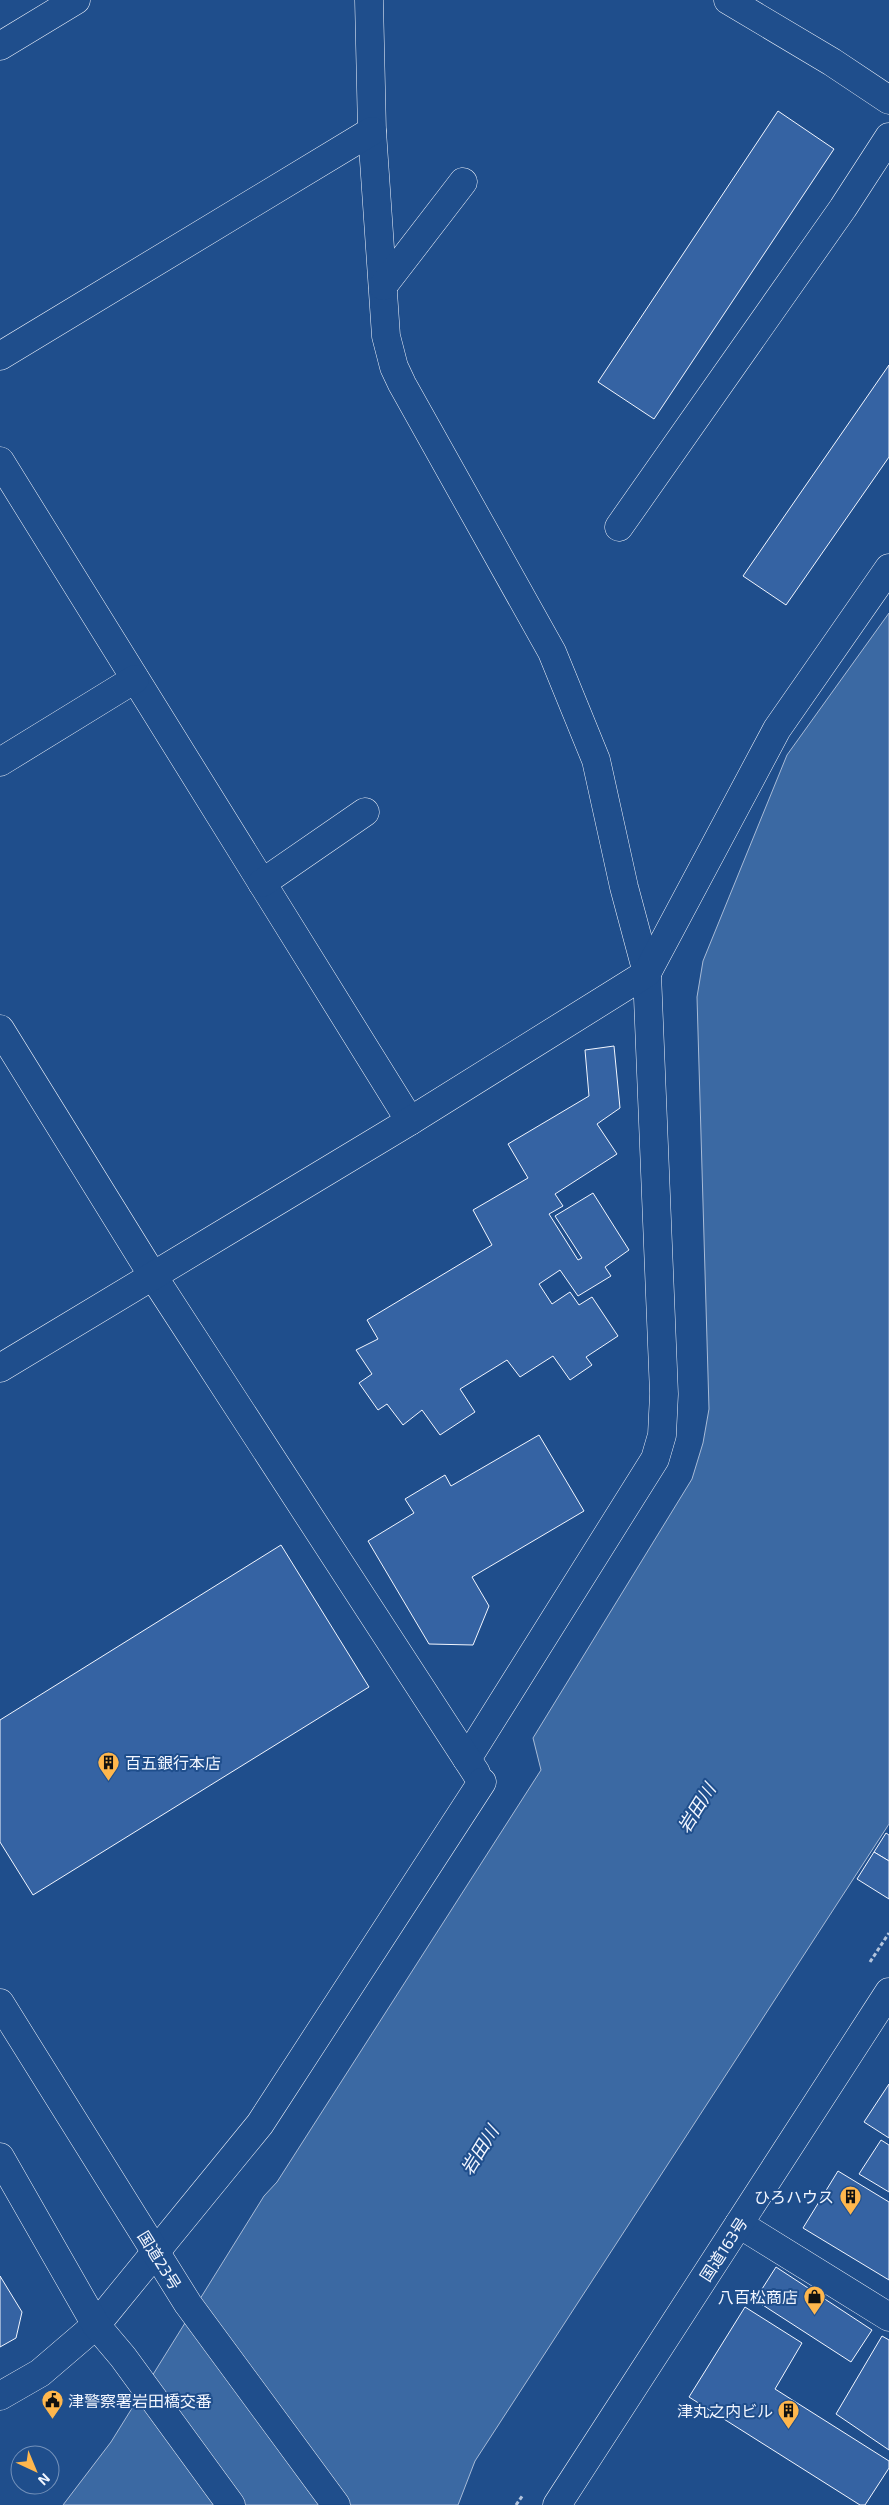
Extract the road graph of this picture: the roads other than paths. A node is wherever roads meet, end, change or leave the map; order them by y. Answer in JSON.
{"nodes":[{"id":1,"x":76,"y":0,"type":"edge"},
{"id":2,"x":370,"y":0,"type":"edge"},
{"id":3,"x":728,"y":0,"type":"edge"},
{"id":4,"x":0,"y":46,"type":"edge"},
{"id":5,"x":889,"y":100,"type":"edge"},
{"id":6,"x":372,"y":131,"type":"junction"},
{"id":7,"x":889,"y":137,"type":"edge"},
{"id":8,"x":463,"y":182,"type":"dead end"},
{"id":9,"x":383,"y":286,"type":"junction"},
{"id":10,"x":0,"y":356,"type":"edge"},
{"id":11,"x":0,"y":461,"type":"edge"},
{"id":12,"x":619,"y":527,"type":"dead end"},
{"id":13,"x":889,"y":568,"type":"edge"},
{"id":14,"x":135,"y":679,"type":"junction"},
{"id":15,"x":0,"y":762,"type":"edge"},
{"id":16,"x":365,"y":812,"type":"dead end"},
{"id":17,"x":262,"y":883,"type":"junction"},
{"id":18,"x":647,"y":974,"type":"junction"},
{"id":19,"x":0,"y":1029,"type":"edge"},
{"id":20,"x":410,"y":1121,"type":"junction"},
{"id":21,"x":153,"y":1276,"type":"junction"},
{"id":22,"x":0,"y":1368,"type":"edge"},
{"id":23,"x":467,"y":1759,"type":"junction"},
{"id":24,"x":889,"y":1992,"type":"edge"},
{"id":25,"x":0,"y":2002,"type":"edge"},
{"id":26,"x":0,"y":2157,"type":"edge"},
{"id":27,"x":739,"y":2224,"type":"junction"},
{"id":28,"x":155,"y":2253,"type":"junction"},
{"id":29,"x":889,"y":2317,"type":"edge"},
{"id":30,"x":96,"y":2325,"type":"junction"},
{"id":31,"x":0,"y":2396,"type":"edge"},
{"id":32,"x":231,"y":2505,"type":"edge"},
{"id":33,"x":336,"y":2505,"type":"edge"},
{"id":34,"x":557,"y":2505,"type":"edge"}],
"edges":[{"from":1,"to":4,"type":"main road"},
{"from":2,"to":6,"type":"main road"},
{"from":3,"to":5,"type":"main road"},
{"from":6,"to":9,"type":"main road"},
{"from":6,"to":10,"type":"main road"},
{"from":7,"to":12,"type":"main road"},
{"from":8,"to":9,"type":"main road"},
{"from":9,"to":18,"type":"main road"},
{"from":11,"to":14,"type":"main road"},
{"from":13,"to":18,"type":"main road"},
{"from":14,"to":15,"type":"main road"},
{"from":14,"to":17,"type":"main road"},
{"from":16,"to":17,"type":"main road"},
{"from":17,"to":20,"type":"main road"},
{"from":18,"to":20,"type":"main road"},
{"from":18,"to":23,"type":"main road"},
{"from":19,"to":21,"type":"main road"},
{"from":20,"to":21,"type":"main road"},
{"from":21,"to":22,"type":"main road"},
{"from":21,"to":23,"type":"main road"},
{"from":23,"to":28,"type":"main road"},
{"from":24,"to":27,"type":"main road","name":"国道163号"},
{"from":25,"to":28,"type":"main road","name":"国道23号"},
{"from":26,"to":30,"type":"main road"},
{"from":27,"to":29,"type":"main road"},
{"from":27,"to":34,"type":"main road","name":"国道163号"},
{"from":28,"to":30,"type":"main road"},
{"from":28,"to":33,"type":"main road","name":"国道23号"},
{"from":30,"to":31,"type":"main road"},
{"from":30,"to":32,"type":"main road"}]}
